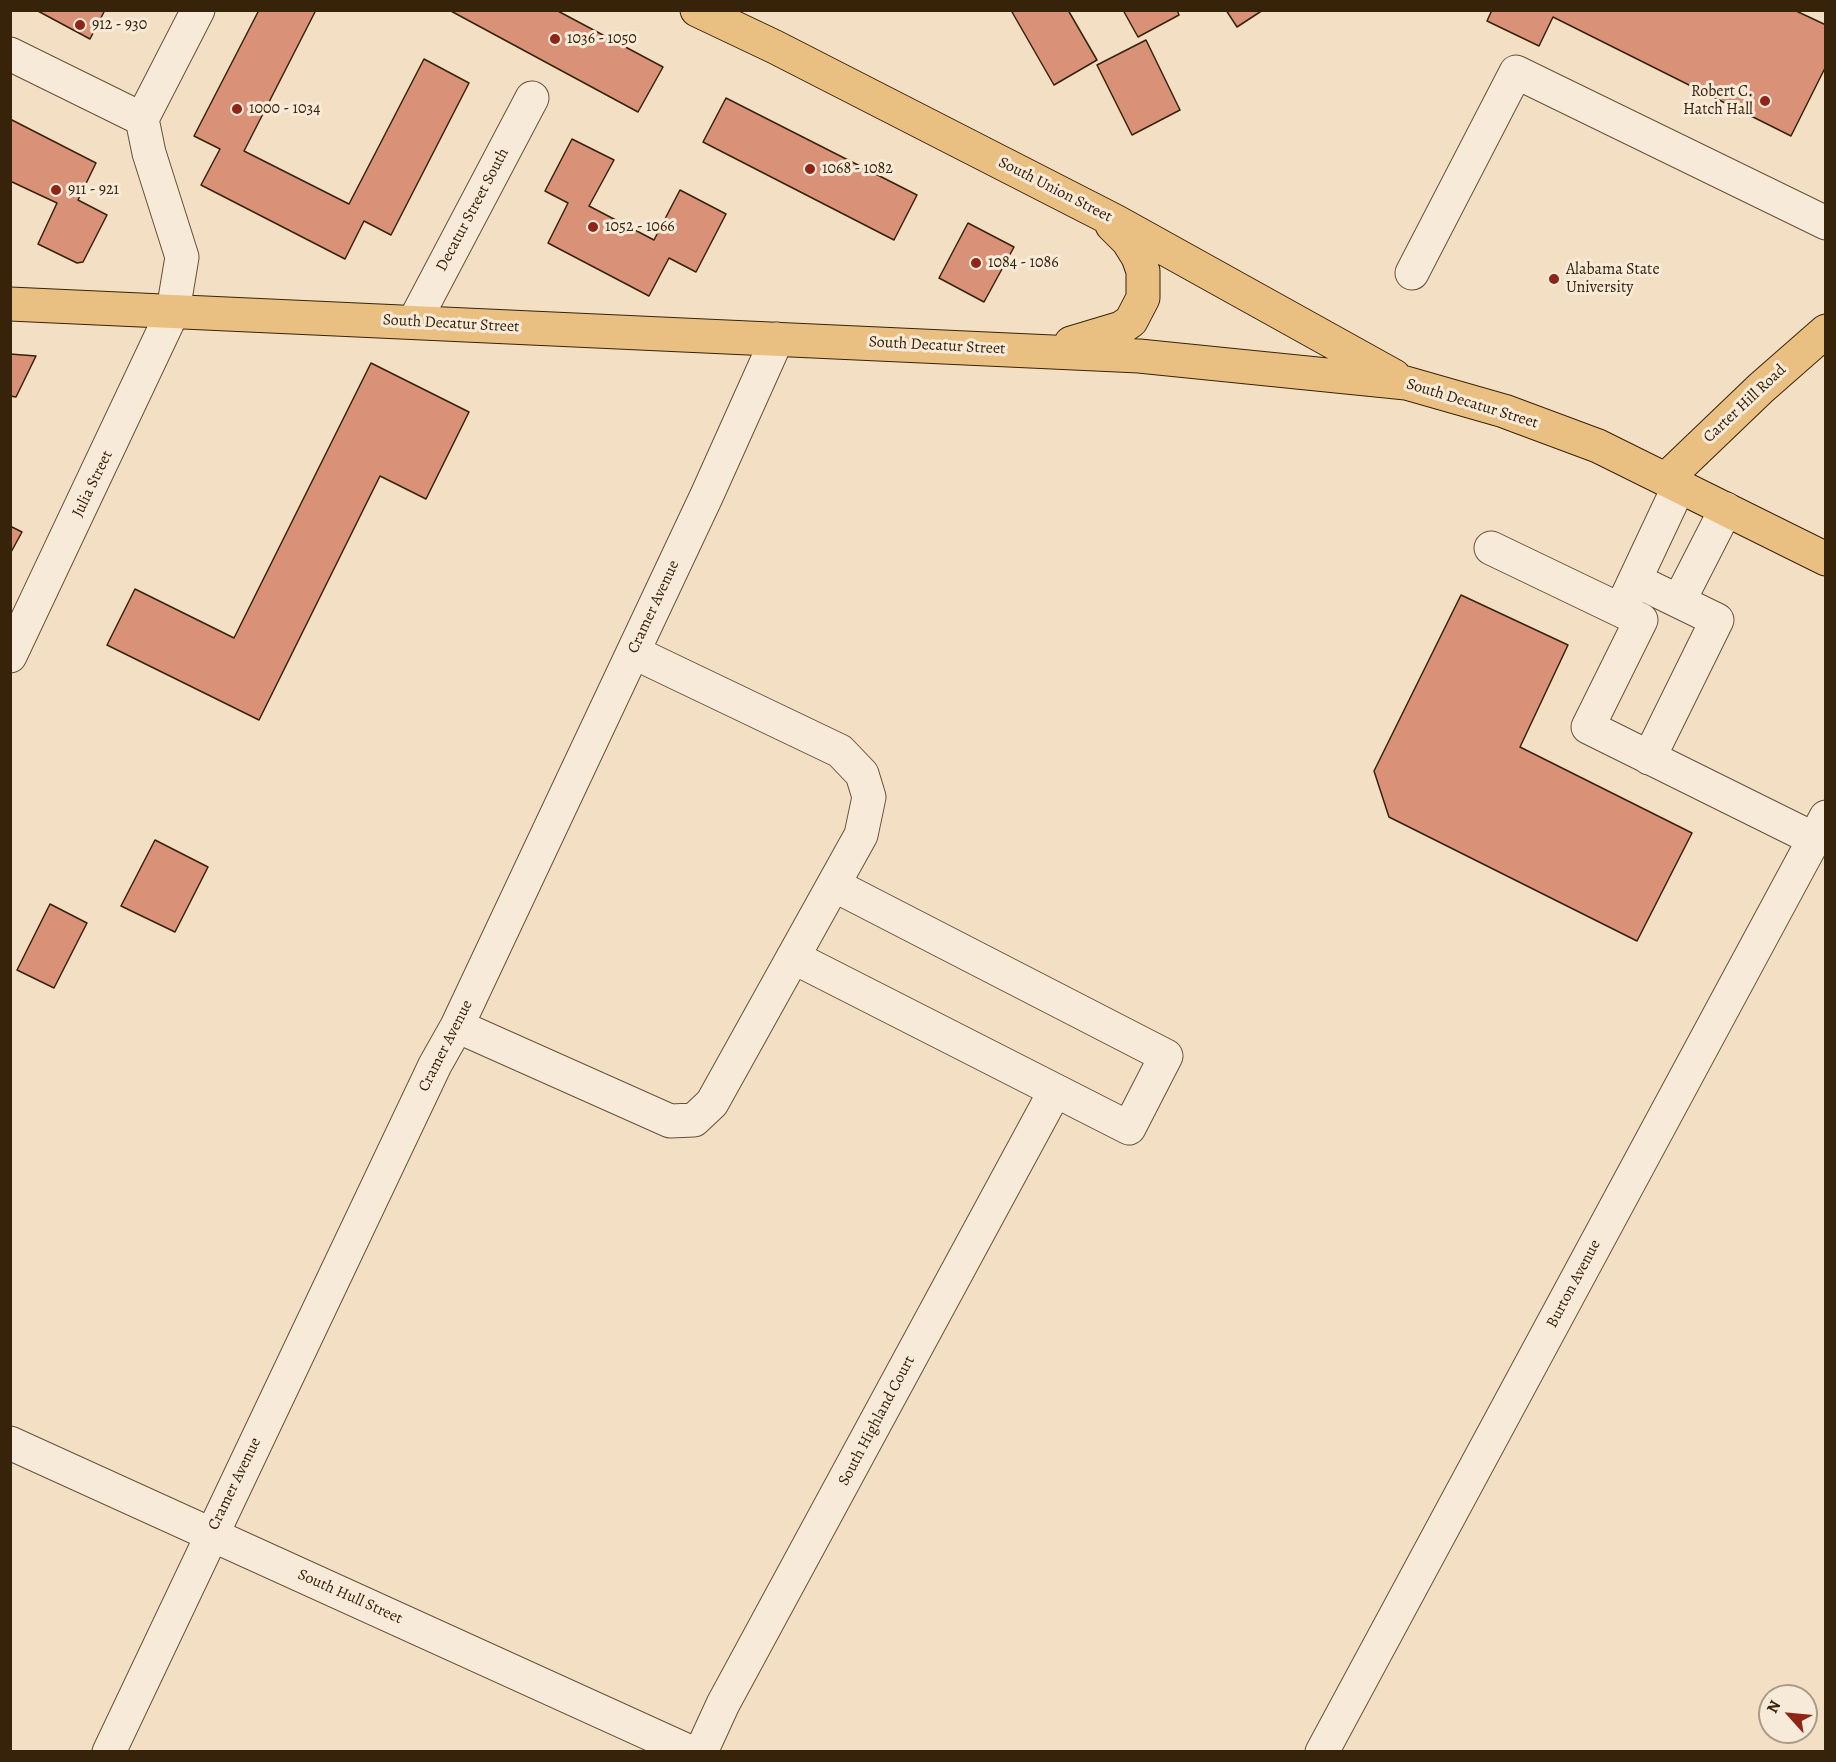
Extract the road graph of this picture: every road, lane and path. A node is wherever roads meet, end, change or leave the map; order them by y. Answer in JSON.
{"nodes":[{"id":1,"x":198,"y":10,"type":"edge"},
{"id":2,"x":697,"y":10,"type":"edge"},
{"id":3,"x":10,"y":54,"type":"edge"},
{"id":4,"x":532,"y":98,"type":"dead end"},
{"id":5,"x":142,"y":119,"type":"junction"},
{"id":6,"x":1100,"y":214,"type":"junction"},
{"id":7,"x":1826,"y":223,"type":"edge"},
{"id":8,"x":1412,"y":273,"type":"dead end"},
{"id":9,"x":10,"y":304,"type":"edge"},
{"id":10,"x":173,"y":311,"type":"junction"},
{"id":11,"x":414,"y":322,"type":"junction"},
{"id":12,"x":1826,"y":331,"type":"edge"},
{"id":13,"x":777,"y":339,"type":"junction"},
{"id":14,"x":1044,"y":352,"type":"junction"},
{"id":15,"x":1406,"y":383,"type":"junction"},
{"id":16,"x":1673,"y":482,"type":"junction"},
{"id":17,"x":1726,"y":509,"type":"junction"},
{"id":18,"x":1491,"y":548,"type":"dead end"},
{"id":19,"x":1826,"y":559,"type":"edge"},
{"id":20,"x":1635,"y":580,"type":"junction"},
{"id":21,"x":1679,"y":601,"type":"junction"},
{"id":22,"x":1621,"y":610,"type":"junction"},
{"id":23,"x":633,"y":652,"type":"junction"},
{"id":24,"x":10,"y":656,"type":"edge"},
{"id":25,"x":1649,"y":758,"type":"junction"},
{"id":26,"x":1820,"y":828,"type":"edge"},
{"id":27,"x":834,"y":885,"type":"junction"},
{"id":28,"x":793,"y":957,"type":"junction"},
{"id":29,"x":457,"y":1026,"type":"junction"},
{"id":30,"x":1055,"y":1091,"type":"junction"},
{"id":31,"x":10,"y":1443,"type":"edge"},
{"id":32,"x":211,"y":1534,"type":"junction"},
{"id":33,"x":109,"y":1752,"type":"edge"},
{"id":34,"x":690,"y":1752,"type":"edge"},
{"id":35,"x":701,"y":1752,"type":"edge"},
{"id":36,"x":1322,"y":1752,"type":"edge"}],
"edges":[{"from":1,"to":5,"type":"street"},
{"from":2,"to":6,"type":"main road","name":"South Union Street"},
{"from":3,"to":5,"type":"street"},
{"from":4,"to":11,"type":"street","name":"Decatur Street South"},
{"from":5,"to":10,"type":"street","name":"Julia Street"},
{"from":6,"to":14,"type":"main road"},
{"from":6,"to":15,"type":"main road","name":"South Union Street"},
{"from":7,"to":8,"type":"street"},
{"from":9,"to":10,"type":"main road","name":"South Decatur Street"},
{"from":10,"to":11,"type":"main road","name":"South Decatur Street"},
{"from":10,"to":24,"type":"street","name":"Julia Street"},
{"from":11,"to":13,"type":"main road","name":"South Decatur Street"},
{"from":12,"to":16,"type":"main road","name":"Carter Hill Road"},
{"from":13,"to":14,"type":"main road","name":"South Decatur Street"},
{"from":13,"to":23,"type":"street","name":"Cramer Avenue"},
{"from":14,"to":15,"type":"main road","name":"South Decatur Street"},
{"from":15,"to":16,"type":"main road","name":"South Decatur Street"},
{"from":16,"to":17,"type":"main road","name":"South Decatur Street"},
{"from":16,"to":20,"type":"street"},
{"from":17,"to":19,"type":"main road","name":"South Decatur Street"},
{"from":17,"to":21,"type":"street"},
{"from":18,"to":22,"type":"street"},
{"from":20,"to":21,"type":"street"},
{"from":20,"to":22,"type":"street"},
{"from":21,"to":25,"type":"street"},
{"from":22,"to":25,"type":"street"},
{"from":23,"to":27,"type":"street"},
{"from":23,"to":29,"type":"street","name":"Cramer Avenue"},
{"from":25,"to":26,"type":"street"},
{"from":26,"to":36,"type":"street","name":"Burton Avenue"},
{"from":27,"to":28,"type":"street"},
{"from":27,"to":30,"type":"street"},
{"from":28,"to":29,"type":"street"},
{"from":28,"to":30,"type":"street"},
{"from":29,"to":32,"type":"street","name":"Cramer Avenue"},
{"from":30,"to":35,"type":"street","name":"South Highland Court"},
{"from":31,"to":32,"type":"street","name":"South Hull Street"},
{"from":32,"to":33,"type":"street","name":"Cramer Avenue"},
{"from":32,"to":34,"type":"street","name":"South Hull Street"}]}
